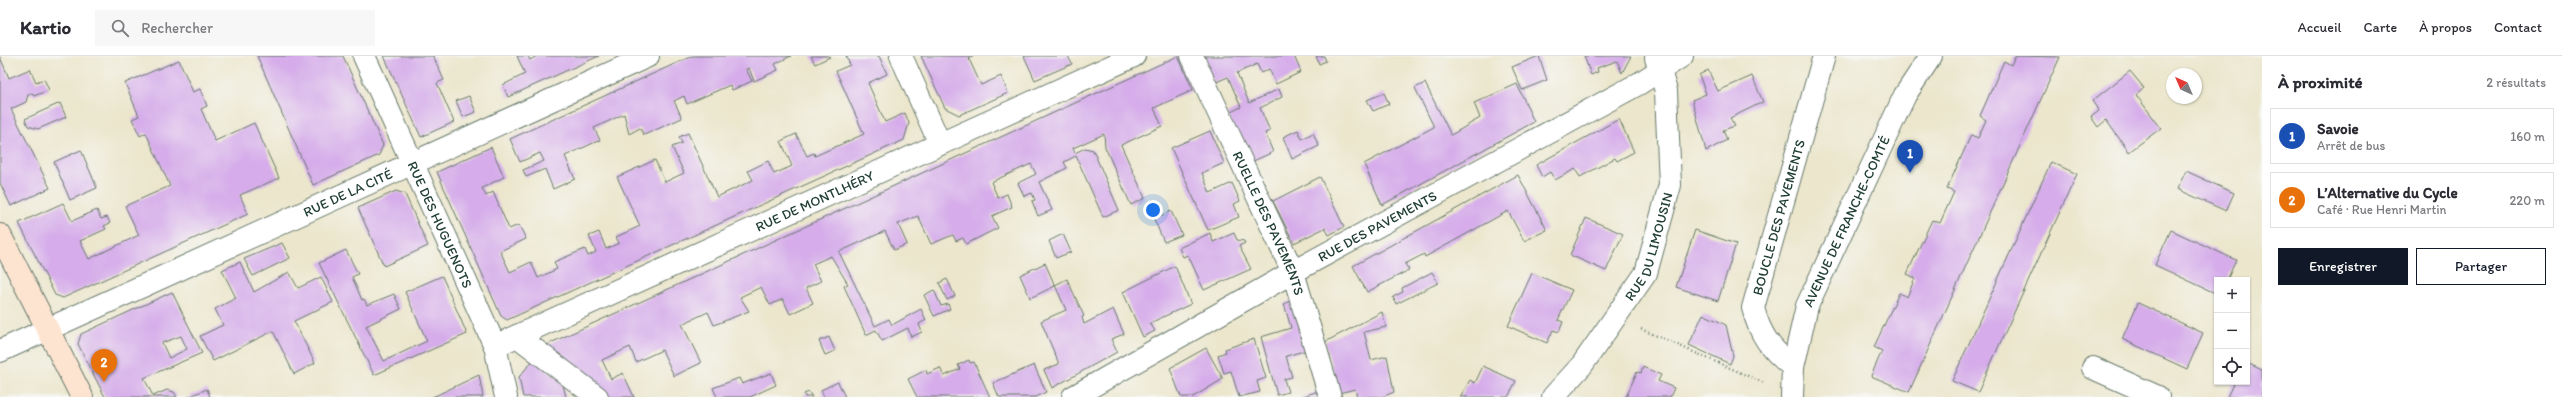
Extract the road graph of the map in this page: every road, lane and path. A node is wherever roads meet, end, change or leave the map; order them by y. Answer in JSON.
{"nodes":[{"id":1,"x":364,"y":56,"type":"edge"},
{"id":2,"x":648,"y":56,"type":"edge"},
{"id":3,"x":901,"y":56,"type":"edge"},
{"id":4,"x":1134,"y":56,"type":"edge"},
{"id":5,"x":1192,"y":56,"type":"edge"},
{"id":6,"x":1682,"y":56,"type":"edge"},
{"id":7,"x":1824,"y":56,"type":"edge"},
{"id":8,"x":1931,"y":56,"type":"edge"},
{"id":9,"x":1658,"y":63,"type":"edge"},
{"id":10,"x":940,"y":144,"type":"junction"},
{"id":11,"x":411,"y":164,"type":"junction"},
{"id":12,"x":0,"y":235,"type":"edge"},
{"id":13,"x":1293,"y":272,"type":"junction"},
{"id":14,"x":1614,"y":318,"type":"junction"},
{"id":15,"x":47,"y":329,"type":"junction"},
{"id":16,"x":517,"y":336,"type":"junction"},
{"id":17,"x":495,"y":346,"type":"junction"},
{"id":18,"x":0,"y":351,"type":"edge"},
{"id":19,"x":1793,"y":367,"type":"junction"},
{"id":20,"x":2093,"y":368,"type":"dead end"},
{"id":21,"x":1792,"y":396,"type":"edge"},
{"id":22,"x":82,"y":397,"type":"edge"},
{"id":23,"x":506,"y":397,"type":"edge"},
{"id":24,"x":598,"y":397,"type":"edge"},
{"id":25,"x":1073,"y":397,"type":"edge"},
{"id":26,"x":1330,"y":397,"type":"edge"},
{"id":27,"x":1553,"y":397,"type":"edge"},
{"id":28,"x":2158,"y":397,"type":"edge"}],
"edges":[{"from":1,"to":11,"type":"street","name":"RUE DES HUGUENOTS"},
{"from":2,"to":11,"type":"street","name":"RUE DE LA CITÉ"},
{"from":3,"to":10,"type":"street"},
{"from":4,"to":10,"type":"street","name":"RUE DE MONTLHÉRY"},
{"from":5,"to":13,"type":"street","name":"RUELLE DES PAVEMENTS"},
{"from":6,"to":9,"type":"street","name":"RUE DES PAVEMENTS"},
{"from":7,"to":19,"type":"street","name":"BOUCLE DES PAVEMENTS"},
{"from":8,"to":19,"type":"street","name":"AVENUE DE FRANCHE-COMTÉ"},
{"from":9,"to":13,"type":"street","name":"RUE DES PAVEMENTS"},
{"from":9,"to":14,"type":"street","name":"RUE DU LIMOUSIN"},
{"from":10,"to":16,"type":"street","name":"RUE DE MONTLHÉRY"},
{"from":11,"to":15,"type":"street","name":"RUE DE LA CITÉ"},
{"from":11,"to":17,"type":"street","name":"RUE DES HUGUENOTS"},
{"from":12,"to":15,"type":"main road"},
{"from":13,"to":25,"type":"street","name":"RUE DES PAVEMENTS"},
{"from":13,"to":26,"type":"street","name":"RUELLE DES PAVEMENTS"},
{"from":14,"to":21,"type":"path"},
{"from":14,"to":27,"type":"street","name":"RUE DU LIMOUSIN"},
{"from":15,"to":18,"type":"street","name":"RUE DE LA CITÉ"},
{"from":15,"to":22,"type":"main road"},
{"from":16,"to":17,"type":"street","name":"RUE DE MONTLHÉRY"},
{"from":16,"to":24,"type":"street"},
{"from":17,"to":23,"type":"street","name":"RUE DES HUGUENOTS"},
{"from":19,"to":21,"type":"street","name":"AVENUE DE FRANCHE-COMTÉ"},
{"from":20,"to":28,"type":"street"}]}
